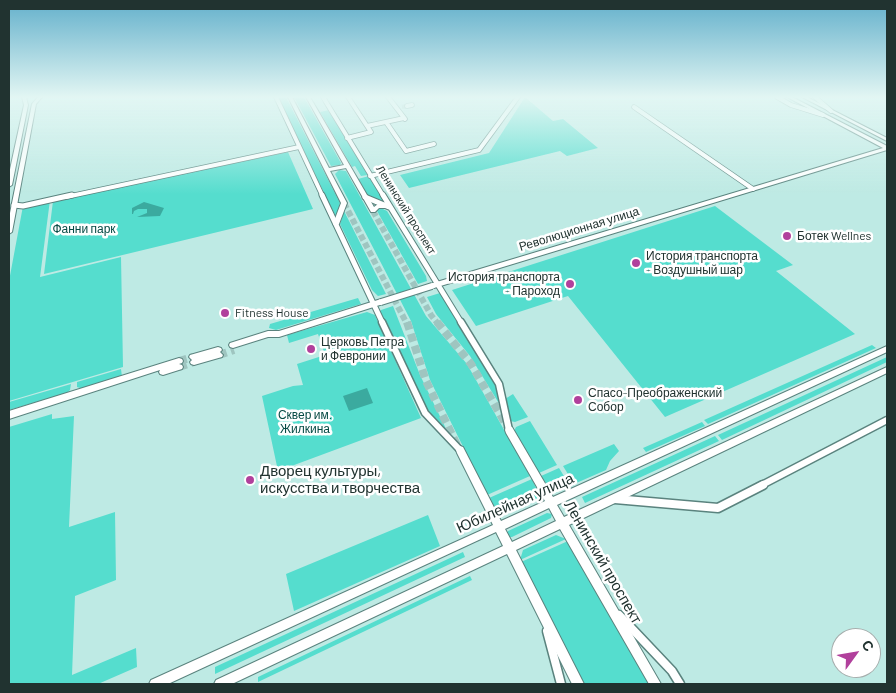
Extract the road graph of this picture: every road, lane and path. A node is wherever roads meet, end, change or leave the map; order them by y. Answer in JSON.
{"nodes":[{"id":1,"x":19,"y":129,"type":"edge"},
{"id":2,"x":31,"y":129,"type":"edge"},
{"id":3,"x":291,"y":129,"type":"edge"},
{"id":4,"x":306,"y":129,"type":"edge"},
{"id":5,"x":326,"y":129,"type":"edge"},
{"id":6,"x":342,"y":129,"type":"edge"},
{"id":7,"x":369,"y":129,"type":"edge"},
{"id":8,"x":391,"y":129,"type":"edge"},
{"id":9,"x":494,"y":129,"type":"edge"},
{"id":10,"x":666,"y":129,"type":"edge"},
{"id":11,"x":851,"y":129,"type":"edge"},
{"id":12,"x":859,"y":129,"type":"edge"},
{"id":13,"x":866,"y":129,"type":"edge"},
{"id":14,"x":347,"y":138,"type":"junction"},
{"id":15,"x":887,"y":140,"type":"edge"},
{"id":16,"x":434,"y":144,"type":"dead end"},
{"id":17,"x":887,"y":144,"type":"edge"},
{"id":18,"x":299,"y":147,"type":"junction"},
{"id":19,"x":887,"y":148,"type":"edge"},
{"id":20,"x":347,"y":166,"type":"junction"},
{"id":21,"x":327,"y":170,"type":"junction"},
{"id":22,"x":370,"y":176,"type":"junction"},
{"id":23,"x":19,"y":180,"type":"junction"},
{"id":24,"x":9,"y":183,"type":"edge"},
{"id":25,"x":753,"y":189,"type":"junction"},
{"id":26,"x":17,"y":190,"type":"junction"},
{"id":27,"x":9,"y":191,"type":"edge"},
{"id":28,"x":365,"y":197,"type":"junction"},
{"id":29,"x":389,"y":207,"type":"junction"},
{"id":30,"x":14,"y":208,"type":"junction"},
{"id":31,"x":336,"y":224,"type":"junction"},
{"id":32,"x":9,"y":232,"type":"edge"},
{"id":33,"x":435,"y":285,"type":"junction"},
{"id":34,"x":377,"y":303,"type":"junction"},
{"id":35,"x":234,"y":347,"type":"tunnel mouth"},
{"id":36,"x":887,"y":349,"type":"edge"},
{"id":37,"x":218,"y":352,"type":"tunnel mouth"},
{"id":38,"x":193,"y":360,"type":"tunnel mouth"},
{"id":39,"x":179,"y":364,"type":"tunnel mouth"},
{"id":40,"x":887,"y":370,"type":"edge"},
{"id":41,"x":9,"y":415,"type":"edge"},
{"id":42,"x":887,"y":420,"type":"edge"},
{"id":43,"x":509,"y":430,"type":"joint"},
{"id":44,"x":460,"y":450,"type":"joint"},
{"id":45,"x":613,"y":498,"type":"junction"},
{"id":46,"x":552,"y":502,"type":"junction"},
{"id":47,"x":563,"y":522,"type":"junction"},
{"id":48,"x":498,"y":527,"type":"junction"},
{"id":49,"x":509,"y":548,"type":"junction"},
{"id":50,"x":610,"y":605,"type":"junction"},
{"id":51,"x":542,"y":614,"type":"junction"},
{"id":52,"x":155,"y":684,"type":"edge"},
{"id":53,"x":220,"y":684,"type":"edge"},
{"id":54,"x":561,"y":684,"type":"edge"},
{"id":55,"x":578,"y":684,"type":"edge"},
{"id":56,"x":655,"y":684,"type":"edge"},
{"id":57,"x":680,"y":684,"type":"edge"}],
"edges":[{"from":1,"to":24,"type":"main road"},
{"from":2,"to":23,"type":"main road"},
{"from":3,"to":18,"type":"street"},
{"from":4,"to":21,"type":"main road"},
{"from":5,"to":20,"type":"main road"},
{"from":6,"to":14,"type":"street","name":"Ленинский проспект"},
{"from":7,"to":14,"type":"street"},
{"from":8,"to":16,"type":"street"},
{"from":9,"to":22,"type":"street"},
{"from":10,"to":25,"type":"street"},
{"from":11,"to":19,"type":"main road"},
{"from":12,"to":17,"type":"main road"},
{"from":13,"to":15,"type":"main road"},
{"from":14,"to":22,"type":"street","name":"Ленинский проспект"},
{"from":18,"to":30,"type":"street"},
{"from":18,"to":31,"type":"street"},
{"from":19,"to":25,"type":"main road","name":"Революционная улица"},
{"from":20,"to":21,"type":"main road"},
{"from":20,"to":28,"type":"main road"},
{"from":21,"to":31,"type":"main road"},
{"from":22,"to":29,"type":"street","name":"Ленинский проспект"},
{"from":23,"to":24,"type":"main road"},
{"from":23,"to":26,"type":"main road"},
{"from":25,"to":33,"type":"main road","name":"Революционная улица"},
{"from":26,"to":27,"type":"main road"},
{"from":26,"to":30,"type":"main road"},
{"from":28,"to":29,"type":"street"},
{"from":28,"to":29,"type":"main road"},
{"from":29,"to":33,"type":"street","name":"Ленинский проспект"},
{"from":30,"to":32,"type":"main road"},
{"from":31,"to":34,"type":"street"},
{"from":33,"to":34,"type":"main road","name":"Революционная улица","bridge":true},
{"from":33,"to":43,"type":"street","name":"Ленинский проспект"},
{"from":34,"to":35,"type":"main road","name":"Революционная улица"},
{"from":34,"to":44,"type":"street"},
{"from":36,"to":46,"type":"main road","name":"Юбилейная улица"},
{"from":37,"to":38,"type":"main road"},
{"from":39,"to":41,"type":"main road"},
{"from":40,"to":45,"type":"main road"},
{"from":42,"to":45,"type":"street"},
{"from":43,"to":46,"type":"main road","name":"Ленинский проспект"},
{"from":44,"to":48,"type":"main road"},
{"from":45,"to":47,"type":"main road"},
{"from":46,"to":47,"type":"main road","name":"Ленинский проспект"},
{"from":46,"to":48,"type":"main road","name":"Юбилейная улица"},
{"from":47,"to":49,"type":"main road"},
{"from":47,"to":50,"type":"main road","name":"Ленинский проспект"},
{"from":48,"to":49,"type":"main road"},
{"from":48,"to":52,"type":"main road","name":"Юбилейная улица"},
{"from":49,"to":51,"type":"main road"},
{"from":49,"to":53,"type":"main road"},
{"from":50,"to":56,"type":"main road","name":"Ленинский проспект"},
{"from":50,"to":57,"type":"street"},
{"from":51,"to":54,"type":"street"},
{"from":51,"to":55,"type":"main road"}]}
